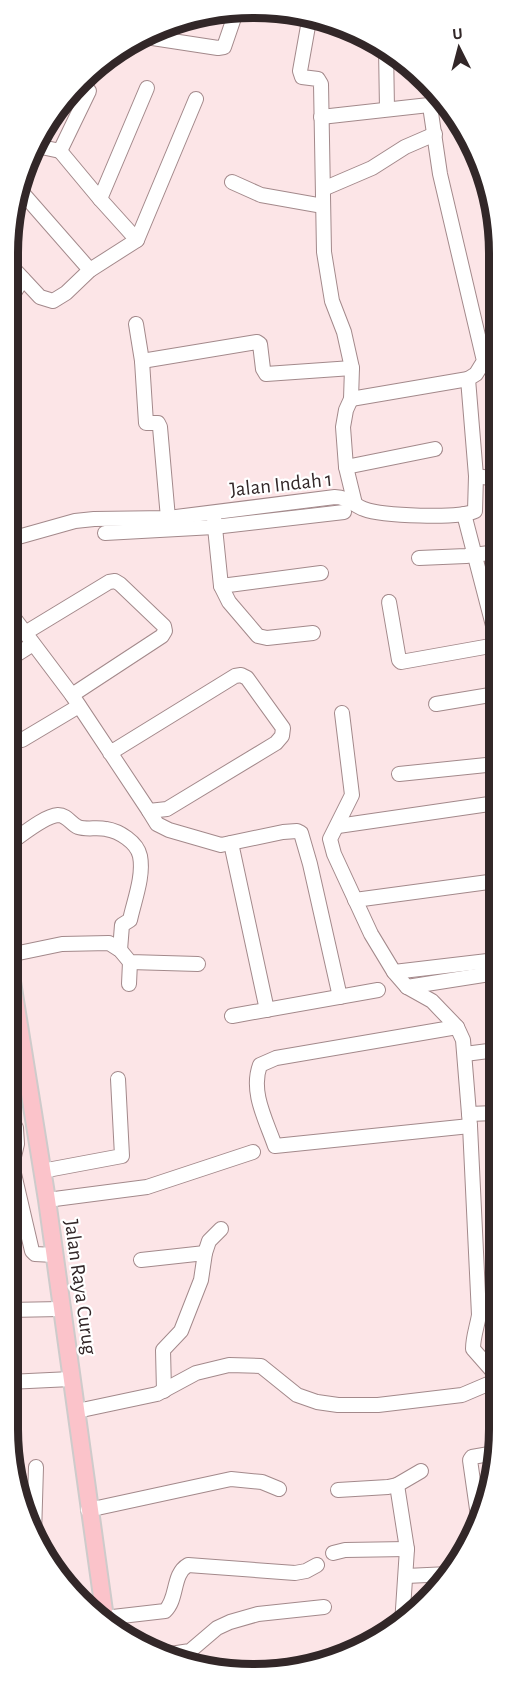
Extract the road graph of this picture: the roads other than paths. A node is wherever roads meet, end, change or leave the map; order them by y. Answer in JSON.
{"nodes":[{"id":1,"x":233,"y":19,"type":"edge"},
{"id":2,"x":308,"y":25,"type":"edge"},
{"id":3,"x":157,"y":39,"type":"edge"},
{"id":4,"x":386,"y":60,"type":"edge"},
{"id":5,"x":147,"y":88,"type":"dead end"},
{"id":6,"x":83,"y":91,"type":"edge"},
{"id":7,"x":196,"y":99,"type":"dead end"},
{"id":8,"x":436,"y":105,"type":"edge"},
{"id":9,"x":430,"y":106,"type":"junction"},
{"id":10,"x":387,"y":109,"type":"junction"},
{"id":11,"x":321,"y":117,"type":"junction"},
{"id":12,"x":435,"y":134,"type":"junction"},
{"id":13,"x":43,"y":147,"type":"edge"},
{"id":14,"x":60,"y":151,"type":"junction"},
{"id":15,"x":232,"y":182,"type":"dead end"},
{"id":16,"x":323,"y":189,"type":"junction"},
{"id":17,"x":25,"y":196,"type":"edge"},
{"id":18,"x":100,"y":199,"type":"junction"},
{"id":19,"x":323,"y":206,"type":"junction"},
{"id":20,"x":137,"y":240,"type":"junction"},
{"id":21,"x":90,"y":270,"type":"junction"},
{"id":22,"x":18,"y":274,"type":"edge"},
{"id":23,"x":23,"y":279,"type":"junction"},
{"id":24,"x":18,"y":287,"type":"edge"},
{"id":25,"x":136,"y":324,"type":"dead end"},
{"id":26,"x":489,"y":357,"type":"edge"},
{"id":27,"x":141,"y":361,"type":"junction"},
{"id":28,"x":489,"y":362,"type":"edge"},
{"id":29,"x":352,"y":368,"type":"junction"},
{"id":30,"x":468,"y":379,"type":"junction"},
{"id":31,"x":351,"y":399,"type":"junction"},
{"id":32,"x":435,"y":449,"type":"dead end"},
{"id":33,"x":346,"y":467,"type":"junction"},
{"id":34,"x":476,"y":476,"type":"junction"},
{"id":35,"x":489,"y":478,"type":"edge"},
{"id":36,"x":349,"y":508,"type":"junction"},
{"id":37,"x":464,"y":514,"type":"junction"},
{"id":38,"x":168,"y":518,"type":"junction"},
{"id":39,"x":214,"y":520,"type":"junction"},
{"id":40,"x":105,"y":533,"type":"dead end"},
{"id":41,"x":18,"y":537,"type":"edge"},
{"id":42,"x":489,"y":553,"type":"edge"},
{"id":43,"x":475,"y":555,"type":"junction"},
{"id":44,"x":419,"y":558,"type":"dead end"},
{"id":45,"x":321,"y":573,"type":"dead end"},
{"id":46,"x":220,"y":586,"type":"junction"},
{"id":47,"x":389,"y":602,"type":"dead end"},
{"id":48,"x":489,"y":610,"type":"edge"},
{"id":49,"x":18,"y":623,"type":"edge"},
{"id":50,"x":313,"y":633,"type":"dead end"},
{"id":51,"x":29,"y":638,"type":"junction"},
{"id":52,"x":489,"y":646,"type":"edge"},
{"id":53,"x":18,"y":649,"type":"edge"},
{"id":54,"x":489,"y":695,"type":"edge"},
{"id":55,"x":75,"y":700,"type":"junction"},
{"id":56,"x":436,"y":704,"type":"dead end"},
{"id":57,"x":342,"y":713,"type":"dead end"},
{"id":58,"x":21,"y":740,"type":"dead end"},
{"id":59,"x":110,"y":753,"type":"junction"},
{"id":60,"x":489,"y":765,"type":"edge"},
{"id":61,"x":399,"y":774,"type":"dead end"},
{"id":62,"x":489,"y":804,"type":"edge"},
{"id":63,"x":167,"y":809,"type":"junction"},
{"id":64,"x":149,"y":811,"type":"junction"},
{"id":65,"x":338,"y":826,"type":"junction"},
{"id":66,"x":169,"y":830,"type":"junction"},
{"id":67,"x":18,"y":838,"type":"edge"},
{"id":68,"x":231,"y":843,"type":"junction"},
{"id":69,"x":489,"y":882,"type":"edge"},
{"id":70,"x":355,"y":900,"type":"junction"},
{"id":71,"x":120,"y":950,"type":"junction"},
{"id":72,"x":18,"y":953,"type":"edge"},
{"id":73,"x":489,"y":961,"type":"edge"},
{"id":74,"x":130,"y":962,"type":"junction"},
{"id":75,"x":198,"y":964,"type":"dead end"},
{"id":76,"x":394,"y":972,"type":"junction"},
{"id":77,"x":489,"y":974,"type":"edge"},
{"id":78,"x":129,"y":984,"type":"dead end"},
{"id":79,"x":407,"y":987,"type":"junction"},
{"id":80,"x":378,"y":990,"type":"dead end"},
{"id":81,"x":340,"y":997,"type":"junction"},
{"id":82,"x":267,"y":1010,"type":"junction"},
{"id":83,"x":232,"y":1016,"type":"dead end"},
{"id":84,"x":18,"y":1018,"type":"edge"},
{"id":85,"x":457,"y":1027,"type":"junction"},
{"id":86,"x":489,"y":1051,"type":"edge"},
{"id":87,"x":465,"y":1054,"type":"junction"},
{"id":88,"x":28,"y":1079,"type":"junction"},
{"id":89,"x":118,"y":1079,"type":"dead end"},
{"id":90,"x":18,"y":1081,"type":"edge"},
{"id":91,"x":489,"y":1115,"type":"edge"},
{"id":92,"x":469,"y":1120,"type":"junction"},
{"id":93,"x":253,"y":1152,"type":"dead end"},
{"id":94,"x":42,"y":1172,"type":"junction"},
{"id":95,"x":18,"y":1191,"type":"edge"},
{"id":96,"x":47,"y":1200,"type":"junction"},
{"id":97,"x":221,"y":1229,"type":"dead end"},
{"id":98,"x":205,"y":1253,"type":"junction"},
{"id":99,"x":54,"y":1255,"type":"junction"},
{"id":100,"x":141,"y":1260,"type":"dead end"},
{"id":101,"x":18,"y":1310,"type":"edge"},
{"id":102,"x":61,"y":1310,"type":"junction"},
{"id":103,"x":489,"y":1367,"type":"edge"},
{"id":104,"x":71,"y":1379,"type":"junction"},
{"id":105,"x":18,"y":1382,"type":"edge"},
{"id":106,"x":489,"y":1384,"type":"edge"},
{"id":107,"x":164,"y":1391,"type":"junction"},
{"id":108,"x":77,"y":1411,"type":"junction"},
{"id":109,"x":487,"y":1454,"type":"edge"},
{"id":110,"x":36,"y":1467,"type":"dead end"},
{"id":111,"x":421,"y":1471,"type":"dead end"},
{"id":112,"x":398,"y":1485,"type":"junction"},
{"id":113,"x":279,"y":1489,"type":"dead end"},
{"id":114,"x":338,"y":1490,"type":"dead end"},
{"id":115,"x":476,"y":1505,"type":"edge"},
{"id":116,"x":88,"y":1510,"type":"junction"},
{"id":117,"x":35,"y":1515,"type":"edge"},
{"id":118,"x":407,"y":1549,"type":"junction"},
{"id":119,"x":333,"y":1553,"type":"dead end"},
{"id":120,"x":317,"y":1565,"type":"dead end"},
{"id":121,"x":438,"y":1575,"type":"edge"},
{"id":122,"x":406,"y":1576,"type":"junction"},
{"id":123,"x":324,"y":1607,"type":"dead end"},
{"id":124,"x":104,"y":1610,"type":"edge"},
{"id":125,"x":403,"y":1610,"type":"edge"},
{"id":126,"x":113,"y":1617,"type":"edge"},
{"id":127,"x":180,"y":1653,"type":"edge"}],
"edges":[{"from":1,"to":3,"type":"street"},
{"from":2,"to":11,"type":"street"},
{"from":4,"to":10,"type":"street"},
{"from":5,"to":18,"type":"street"},
{"from":6,"to":14,"type":"street"},
{"from":7,"to":20,"type":"street"},
{"from":8,"to":9,"type":"street"},
{"from":9,"to":10,"type":"street"},
{"from":9,"to":12,"type":"street"},
{"from":10,"to":11,"type":"street"},
{"from":11,"to":16,"type":"street"},
{"from":12,"to":16,"type":"street"},
{"from":12,"to":26,"type":"street"},
{"from":13,"to":14,"type":"street"},
{"from":14,"to":18,"type":"street"},
{"from":15,"to":19,"type":"street"},
{"from":16,"to":19,"type":"street"},
{"from":17,"to":21,"type":"street"},
{"from":18,"to":20,"type":"street"},
{"from":19,"to":29,"type":"street"},
{"from":20,"to":21,"type":"street"},
{"from":21,"to":23,"type":"street"},
{"from":22,"to":23,"type":"street"},
{"from":23,"to":24,"type":"street"},
{"from":25,"to":27,"type":"street"},
{"from":27,"to":29,"type":"street"},
{"from":27,"to":38,"type":"street"},
{"from":28,"to":30,"type":"street"},
{"from":29,"to":31,"type":"street"},
{"from":30,"to":31,"type":"street"},
{"from":30,"to":34,"type":"street"},
{"from":31,"to":33,"type":"street"},
{"from":32,"to":33,"type":"street"},
{"from":33,"to":36,"type":"street"},
{"from":34,"to":35,"type":"street"},
{"from":34,"to":37,"type":"street"},
{"from":36,"to":37,"type":"street","name":"Jalan Indah 1"},
{"from":36,"to":39,"type":"street","name":"Jalan Indah 1"},
{"from":37,"to":43,"type":"street"},
{"from":38,"to":39,"type":"street","name":"Jalan Indah 1"},
{"from":38,"to":41,"type":"street","name":"Jalan Indah 1"},
{"from":39,"to":40,"type":"street"},
{"from":39,"to":46,"type":"street"},
{"from":42,"to":43,"type":"street"},
{"from":43,"to":44,"type":"street"},
{"from":43,"to":48,"type":"street"},
{"from":45,"to":46,"type":"street"},
{"from":46,"to":50,"type":"street"},
{"from":47,"to":52,"type":"street"},
{"from":49,"to":51,"type":"street"},
{"from":51,"to":53,"type":"street"},
{"from":51,"to":55,"type":"street"},
{"from":51,"to":55,"type":"street"},
{"from":54,"to":56,"type":"street"},
{"from":55,"to":58,"type":"street"},
{"from":55,"to":59,"type":"street"},
{"from":57,"to":65,"type":"street"},
{"from":59,"to":63,"type":"street"},
{"from":59,"to":64,"type":"street"},
{"from":60,"to":61,"type":"street"},
{"from":62,"to":65,"type":"street"},
{"from":63,"to":64,"type":"street"},
{"from":63,"to":66,"type":"street"},
{"from":64,"to":66,"type":"street"},
{"from":65,"to":70,"type":"street"},
{"from":66,"to":68,"type":"street"},
{"from":67,"to":71,"type":"street"},
{"from":68,"to":81,"type":"street"},
{"from":68,"to":82,"type":"street"},
{"from":69,"to":70,"type":"street"},
{"from":70,"to":76,"type":"street"},
{"from":71,"to":72,"type":"street"},
{"from":71,"to":74,"type":"street"},
{"from":73,"to":76,"type":"street"},
{"from":74,"to":75,"type":"street"},
{"from":74,"to":78,"type":"street"},
{"from":76,"to":79,"type":"street"},
{"from":77,"to":79,"type":"street"},
{"from":79,"to":85,"type":"street"},
{"from":80,"to":81,"type":"street"},
{"from":81,"to":82,"type":"street"},
{"from":82,"to":83,"type":"street"},
{"from":84,"to":88,"type":"main road","name":"Jalan Raya Curug"},
{"from":85,"to":87,"type":"street"},
{"from":85,"to":92,"type":"street"},
{"from":86,"to":87,"type":"street"},
{"from":87,"to":92,"type":"street"},
{"from":88,"to":90,"type":"street"},
{"from":88,"to":94,"type":"main road","name":"Jalan Raya Curug"},
{"from":89,"to":94,"type":"street"},
{"from":91,"to":92,"type":"street"},
{"from":92,"to":103,"type":"street"},
{"from":93,"to":96,"type":"street"},
{"from":94,"to":96,"type":"main road","name":"Jalan Raya Curug"},
{"from":95,"to":99,"type":"street"},
{"from":96,"to":99,"type":"main road","name":"Jalan Raya Curug"},
{"from":97,"to":98,"type":"street"},
{"from":98,"to":100,"type":"street"},
{"from":98,"to":107,"type":"street"},
{"from":99,"to":102,"type":"main road","name":"Jalan Raya Curug"},
{"from":101,"to":102,"type":"street"},
{"from":102,"to":104,"type":"main road","name":"Jalan Raya Curug"},
{"from":104,"to":105,"type":"street"},
{"from":104,"to":108,"type":"main road","name":"Jalan Raya Curug"},
{"from":106,"to":107,"type":"street"},
{"from":107,"to":108,"type":"street"},
{"from":108,"to":116,"type":"main road","name":"Jalan Raya Curug"},
{"from":109,"to":115,"type":"street"},
{"from":110,"to":117,"type":"street"},
{"from":111,"to":112,"type":"street"},
{"from":112,"to":114,"type":"street"},
{"from":112,"to":118,"type":"street"},
{"from":113,"to":116,"type":"street"},
{"from":116,"to":124,"type":"main road","name":"Jalan Raya Curug"},
{"from":118,"to":119,"type":"street"},
{"from":118,"to":122,"type":"street"},
{"from":120,"to":126,"type":"street"},
{"from":121,"to":122,"type":"street"},
{"from":122,"to":125,"type":"street"},
{"from":123,"to":127,"type":"street"}]}
